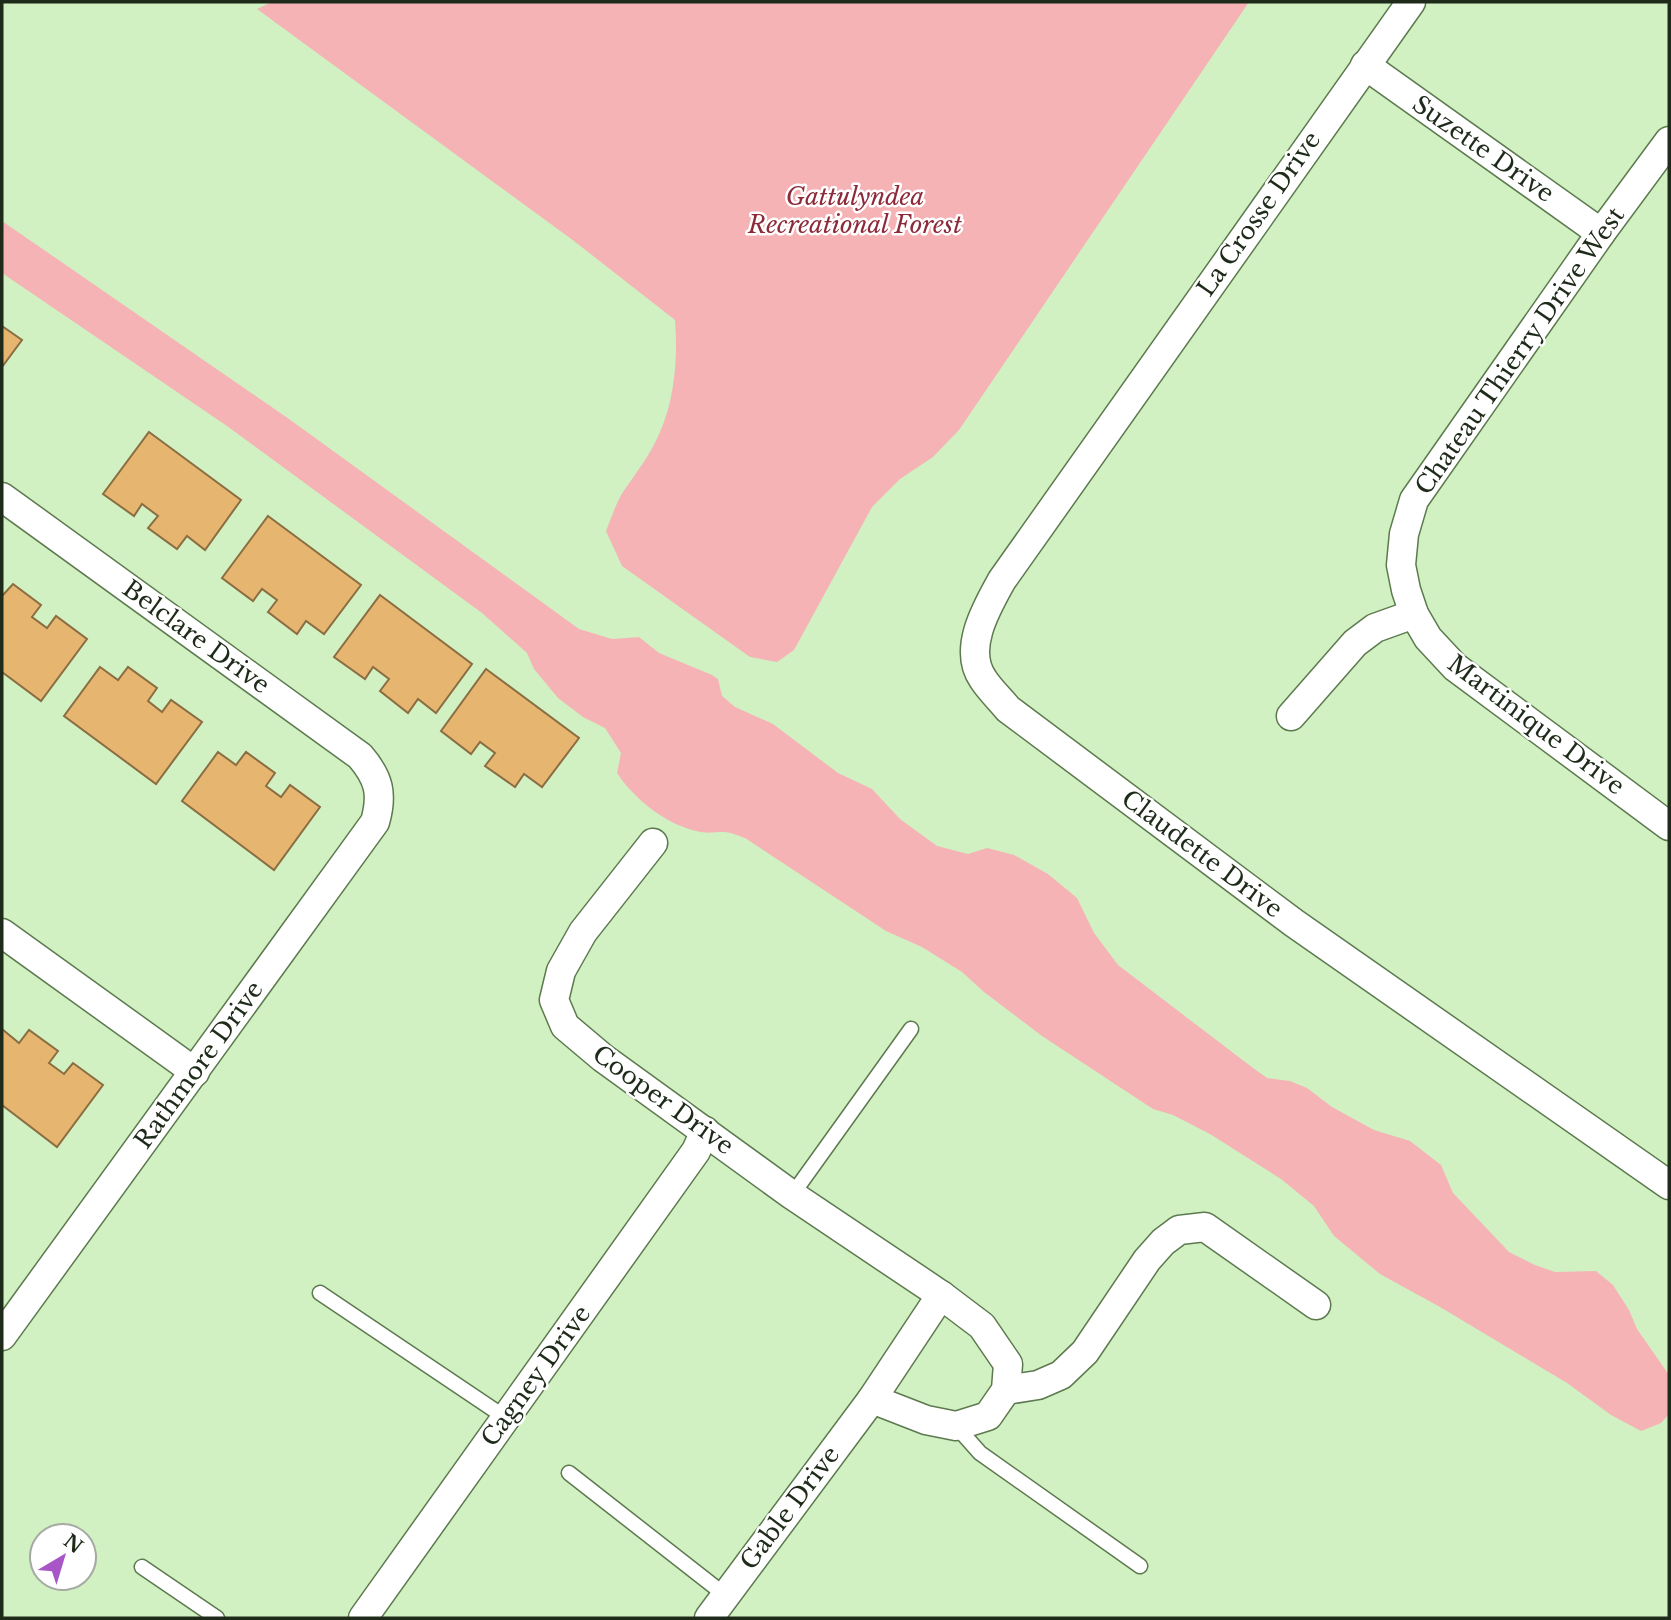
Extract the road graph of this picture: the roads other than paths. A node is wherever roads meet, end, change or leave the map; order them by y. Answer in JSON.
{"nodes":[{"id":1,"x":1411,"y":2,"type":"edge"},
{"id":2,"x":1365,"y":65,"type":"junction"},
{"id":3,"x":1669,"y":141,"type":"edge"},
{"id":4,"x":1601,"y":233,"type":"junction"},
{"id":5,"x":1108,"y":427,"type":"joint"},
{"id":6,"x":2,"y":497,"type":"edge"},
{"id":7,"x":1414,"y":614,"type":"junction"},
{"id":8,"x":1291,"y":716,"type":"dead end"},
{"id":9,"x":378,"y":786,"type":"joint"},
{"id":10,"x":1669,"y":825,"type":"edge"},
{"id":11,"x":653,"y":843,"type":"dead end"},
{"id":12,"x":2,"y":933,"type":"edge"},
{"id":13,"x":911,"y":1030,"type":"dead end"},
{"id":14,"x":195,"y":1072,"type":"junction"},
{"id":15,"x":705,"y":1131,"type":"junction"},
{"id":16,"x":1669,"y":1185,"type":"edge"},
{"id":17,"x":792,"y":1195,"type":"junction"},
{"id":18,"x":320,"y":1293,"type":"dead end"},
{"id":19,"x":941,"y":1295,"type":"junction"},
{"id":20,"x":1316,"y":1305,"type":"dead end"},
{"id":21,"x":2,"y":1336,"type":"edge"},
{"id":22,"x":1006,"y":1390,"type":"junction"},
{"id":23,"x":872,"y":1399,"type":"junction"},
{"id":24,"x":506,"y":1418,"type":"junction"},
{"id":25,"x":956,"y":1426,"type":"junction"},
{"id":26,"x":569,"y":1473,"type":"dead end"},
{"id":27,"x":1140,"y":1566,"type":"dead end"},
{"id":28,"x":142,"y":1567,"type":"dead end"},
{"id":29,"x":715,"y":1612,"type":"edge"},
{"id":30,"x":217,"y":1618,"type":"edge"},
{"id":31,"x":363,"y":1618,"type":"edge"}],
"edges":[{"from":1,"to":2,"type":"street","name":"La Crosse Drive"},
{"from":2,"to":4,"type":"street","name":"Suzette Drive"},
{"from":2,"to":5,"type":"street","name":"La Crosse Drive"},
{"from":3,"to":4,"type":"street","name":"Chateau Thierry Drive West"},
{"from":4,"to":7,"type":"street","name":"Chateau Thierry Drive West"},
{"from":5,"to":16,"type":"street","name":"Claudette Drive"},
{"from":6,"to":9,"type":"street","name":"Belclare Drive"},
{"from":7,"to":8,"type":"street"},
{"from":7,"to":10,"type":"street","name":"Martinique Drive"},
{"from":9,"to":14,"type":"street","name":"Rathmore Drive"},
{"from":11,"to":15,"type":"street","name":"Cooper Drive"},
{"from":12,"to":14,"type":"street"},
{"from":13,"to":17,"type":"lane"},
{"from":14,"to":21,"type":"street","name":"Rathmore Drive"},
{"from":15,"to":17,"type":"street","name":"Cooper Drive"},
{"from":15,"to":24,"type":"street","name":"Cagney Drive"},
{"from":17,"to":19,"type":"street","name":"Cooper Drive"},
{"from":18,"to":24,"type":"lane"},
{"from":19,"to":22,"type":"street"},
{"from":19,"to":23,"type":"street","name":"Gable Drive"},
{"from":20,"to":22,"type":"street"},
{"from":22,"to":25,"type":"street"},
{"from":23,"to":25,"type":"street"},
{"from":23,"to":29,"type":"street","name":"Gable Drive"},
{"from":24,"to":31,"type":"street","name":"Cagney Drive"},
{"from":25,"to":27,"type":"lane"},
{"from":26,"to":29,"type":"lane"},
{"from":28,"to":30,"type":"lane"}]}
